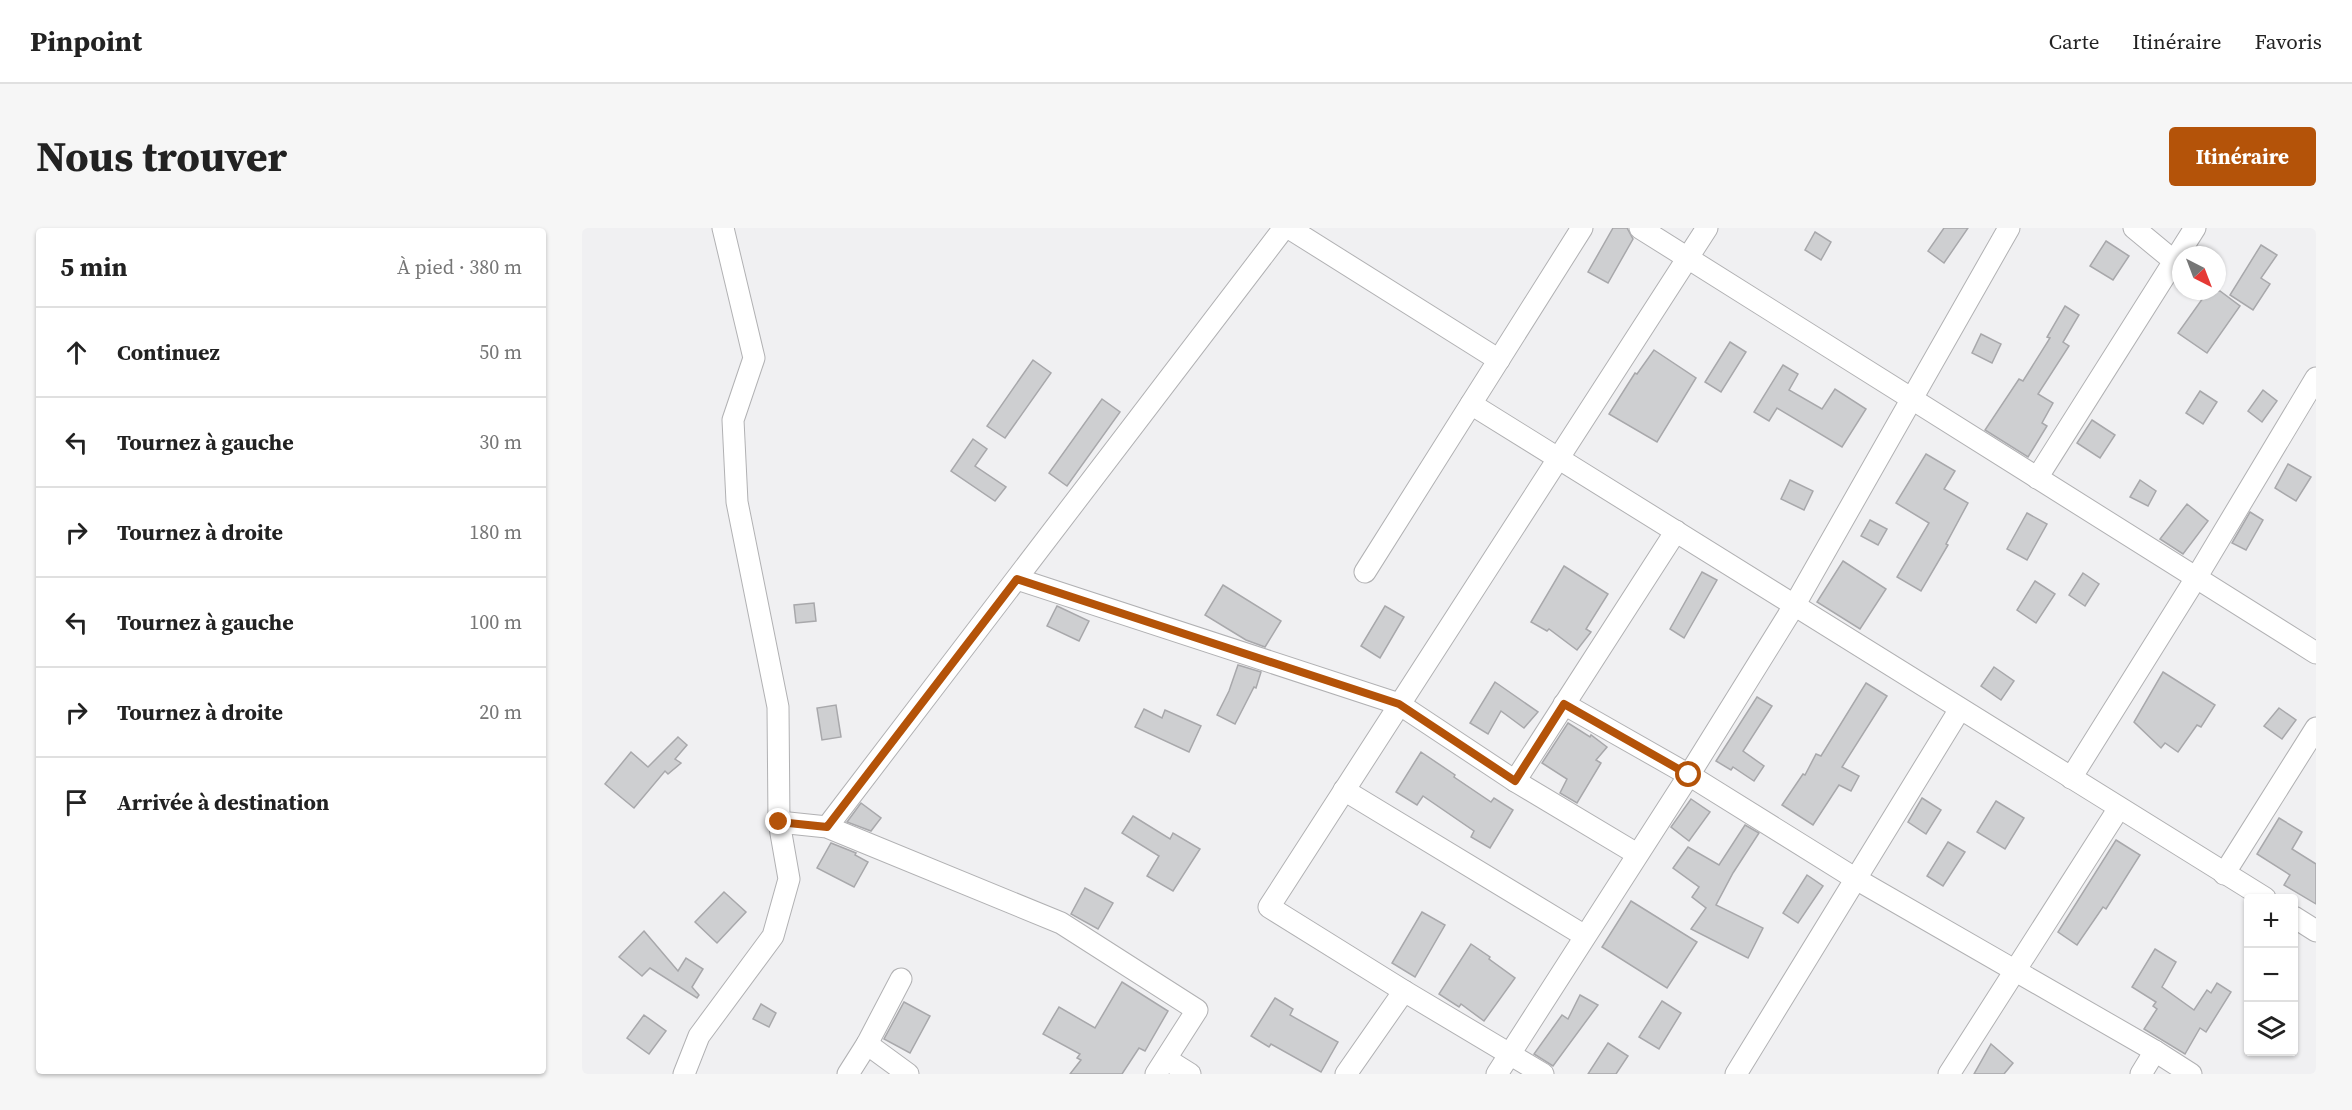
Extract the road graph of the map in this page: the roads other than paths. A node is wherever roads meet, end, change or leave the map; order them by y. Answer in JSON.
{"nodes":[{"id":1,"x":723,"y":228,"type":"edge"},
{"id":2,"x":1284,"y":228,"type":"edge"},
{"id":3,"x":1289,"y":228,"type":"edge"},
{"id":4,"x":1582,"y":228,"type":"edge"},
{"id":5,"x":1640,"y":228,"type":"edge"},
{"id":6,"x":1707,"y":228,"type":"edge"},
{"id":7,"x":2009,"y":228,"type":"edge"},
{"id":8,"x":2134,"y":228,"type":"edge"},
{"id":9,"x":2195,"y":228,"type":"edge"},
{"id":10,"x":2184,"y":246,"type":"edge"},
{"id":11,"x":1687,"y":258,"type":"junction"},
{"id":12,"x":2172,"y":259,"type":"edge"},
{"id":13,"x":2172,"y":264,"type":"edge"},
{"id":14,"x":1499,"y":360,"type":"junction"},
{"id":15,"x":2316,"y":378,"type":"edge"},
{"id":16,"x":1913,"y":400,"type":"junction"},
{"id":17,"x":1471,"y":404,"type":"junction"},
{"id":18,"x":1558,"y":458,"type":"junction"},
{"id":19,"x":2037,"y":477,"type":"junction"},
{"id":20,"x":1676,"y":531,"type":"junction"},
{"id":21,"x":1365,"y":572,"type":"dead end"},
{"id":22,"x":2196,"y":578,"type":"junction"},
{"id":23,"x":1017,"y":579,"type":"junction"},
{"id":24,"x":1794,"y":606,"type":"junction"},
{"id":25,"x":2316,"y":653,"type":"edge"},
{"id":26,"x":1399,"y":704,"type":"junction"},
{"id":27,"x":1564,"y":704,"type":"junction"},
{"id":28,"x":1960,"y":709,"type":"junction"},
{"id":29,"x":2316,"y":728,"type":"edge"},
{"id":30,"x":1689,"y":775,"type":"junction"},
{"id":31,"x":2071,"y":778,"type":"junction"},
{"id":32,"x":1515,"y":781,"type":"junction"},
{"id":33,"x":1344,"y":790,"type":"junction"},
{"id":34,"x":2119,"y":808,"type":"junction"},
{"id":35,"x":779,"y":822,"type":"junction"},
{"id":36,"x":827,"y":827,"type":"junction"},
{"id":37,"x":1637,"y":854,"type":"junction"},
{"id":38,"x":2224,"y":874,"type":"junction"},
{"id":39,"x":1856,"y":879,"type":"junction"},
{"id":40,"x":2258,"y":894,"type":"edge"},
{"id":41,"x":2298,"y":919,"type":"edge"},
{"id":42,"x":2316,"y":930,"type":"edge"},
{"id":43,"x":1585,"y":936,"type":"junction"},
{"id":44,"x":2014,"y":971,"type":"junction"},
{"id":45,"x":901,"y":979,"type":"dead end"},
{"id":46,"x":1404,"y":991,"type":"junction"},
{"id":47,"x":867,"y":1044,"type":"junction"},
{"id":48,"x":2155,"y":1051,"type":"junction"},
{"id":49,"x":1510,"y":1054,"type":"junction"},
{"id":50,"x":1161,"y":1066,"type":"edge"},
{"id":51,"x":684,"y":1074,"type":"edge"},
{"id":52,"x":848,"y":1074,"type":"edge"},
{"id":53,"x":908,"y":1074,"type":"edge"},
{"id":54,"x":1190,"y":1074,"type":"edge"},
{"id":55,"x":1346,"y":1074,"type":"edge"},
{"id":56,"x":1497,"y":1074,"type":"edge"},
{"id":57,"x":1543,"y":1074,"type":"edge"},
{"id":58,"x":1736,"y":1074,"type":"edge"},
{"id":59,"x":1949,"y":1074,"type":"edge"},
{"id":60,"x":2140,"y":1074,"type":"edge"},
{"id":61,"x":2191,"y":1074,"type":"edge"}],
"edges":[{"from":1,"to":35,"type":"street"},
{"from":2,"to":23,"type":"street"},
{"from":3,"to":14,"type":"street"},
{"from":4,"to":14,"type":"street"},
{"from":5,"to":11,"type":"street"},
{"from":6,"to":11,"type":"street"},
{"from":7,"to":16,"type":"street"},
{"from":8,"to":12,"type":"street"},
{"from":9,"to":10,"type":"street"},
{"from":11,"to":16,"type":"street"},
{"from":11,"to":18,"type":"street"},
{"from":13,"to":19,"type":"street"},
{"from":14,"to":17,"type":"street"},
{"from":15,"to":22,"type":"street"},
{"from":16,"to":19,"type":"street"},
{"from":16,"to":24,"type":"street"},
{"from":17,"to":18,"type":"street"},
{"from":17,"to":21,"type":"street"},
{"from":18,"to":20,"type":"street"},
{"from":18,"to":26,"type":"street"},
{"from":19,"to":22,"type":"street"},
{"from":20,"to":24,"type":"street"},
{"from":20,"to":27,"type":"street"},
{"from":22,"to":25,"type":"street"},
{"from":22,"to":31,"type":"street"},
{"from":23,"to":26,"type":"street"},
{"from":23,"to":36,"type":"street"},
{"from":24,"to":28,"type":"street"},
{"from":24,"to":30,"type":"street"},
{"from":26,"to":32,"type":"street"},
{"from":26,"to":33,"type":"street"},
{"from":27,"to":30,"type":"street"},
{"from":27,"to":32,"type":"street"},
{"from":28,"to":31,"type":"street"},
{"from":28,"to":39,"type":"street"},
{"from":29,"to":38,"type":"street"},
{"from":30,"to":37,"type":"street"},
{"from":30,"to":39,"type":"street"},
{"from":31,"to":34,"type":"street"},
{"from":32,"to":37,"type":"street"},
{"from":33,"to":43,"type":"street"},
{"from":33,"to":46,"type":"street"},
{"from":34,"to":38,"type":"street"},
{"from":34,"to":44,"type":"street"},
{"from":35,"to":36,"type":"street"},
{"from":35,"to":51,"type":"street"},
{"from":36,"to":50,"type":"street"},
{"from":37,"to":43,"type":"street"},
{"from":38,"to":40,"type":"street"},
{"from":39,"to":44,"type":"street"},
{"from":39,"to":58,"type":"street"},
{"from":41,"to":42,"type":"street"},
{"from":43,"to":49,"type":"street"},
{"from":44,"to":48,"type":"street"},
{"from":44,"to":59,"type":"street"},
{"from":45,"to":47,"type":"street"},
{"from":46,"to":49,"type":"street"},
{"from":46,"to":55,"type":"street"},
{"from":47,"to":52,"type":"street"},
{"from":47,"to":53,"type":"street"},
{"from":48,"to":60,"type":"street"},
{"from":48,"to":61,"type":"street"},
{"from":49,"to":56,"type":"street"},
{"from":49,"to":57,"type":"street"},
{"from":50,"to":54,"type":"street"}]}
